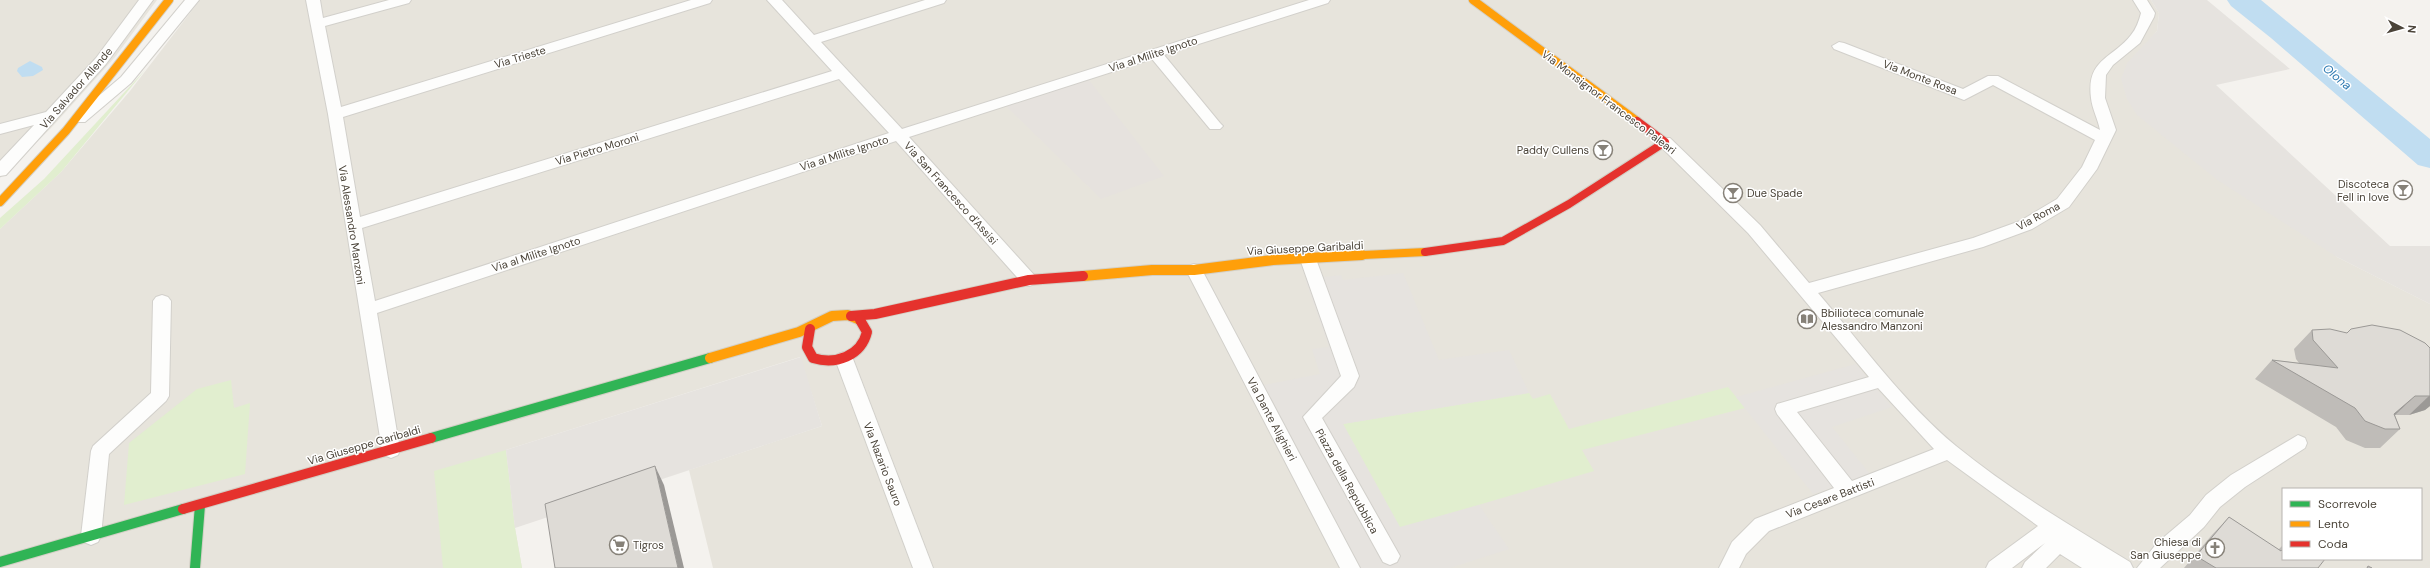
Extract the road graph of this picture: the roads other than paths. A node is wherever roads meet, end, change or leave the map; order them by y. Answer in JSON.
{"nodes":[{"id":1,"x":146,"y":0,"type":"edge"},
{"id":2,"x":169,"y":0,"type":"edge"},
{"id":3,"x":192,"y":0,"type":"edge"},
{"id":4,"x":313,"y":0,"type":"edge"},
{"id":5,"x":404,"y":0,"type":"edge"},
{"id":6,"x":705,"y":0,"type":"edge"},
{"id":7,"x":774,"y":0,"type":"edge"},
{"id":8,"x":939,"y":0,"type":"edge"},
{"id":9,"x":1323,"y":0,"type":"edge"},
{"id":10,"x":1473,"y":0,"type":"edge"},
{"id":11,"x":2140,"y":0,"type":"edge"},
{"id":12,"x":317,"y":24,"type":"junction"},
{"id":13,"x":812,"y":40,"type":"junction"},
{"id":14,"x":1839,"y":46,"type":"dead end"},
{"id":15,"x":1154,"y":54,"type":"junction"},
{"id":16,"x":841,"y":73,"type":"junction"},
{"id":17,"x":54,"y":114,"type":"junction"},
{"id":18,"x":335,"y":114,"type":"junction"},
{"id":19,"x":1216,"y":126,"type":"dead end"},
{"id":20,"x":6,"y":128,"type":"edge"},
{"id":21,"x":66,"y":131,"type":"junction"},
{"id":22,"x":36,"y":134,"type":"junction"},
{"id":23,"x":899,"y":135,"type":"junction"},
{"id":24,"x":2104,"y":138,"type":"junction"},
{"id":25,"x":1665,"y":142,"type":"junction"},
{"id":26,"x":53,"y":144,"type":"junction"},
{"id":27,"x":1,"y":178,"type":"edge"},
{"id":28,"x":0,"y":202,"type":"edge"},
{"id":29,"x":352,"y":225,"type":"junction"},
{"id":30,"x":1308,"y":259,"type":"junction"},
{"id":31,"x":1194,"y":270,"type":"junction"},
{"id":32,"x":1029,"y":280,"type":"junction"},
{"id":33,"x":1806,"y":290,"type":"junction"},
{"id":34,"x":162,"y":301,"type":"dead end"},
{"id":35,"x":922,"y":302,"type":"junction"},
{"id":36,"x":366,"y":310,"type":"junction"},
{"id":37,"x":851,"y":316,"type":"junction"},
{"id":38,"x":810,"y":329,"type":"junction"},
{"id":39,"x":865,"y":341,"type":"junction"},
{"id":40,"x":774,"y":349,"type":"dead end"},
{"id":41,"x":735,"y":352,"type":"junction"},
{"id":42,"x":844,"y":364,"type":"junction"},
{"id":43,"x":1882,"y":380,"type":"junction"},
{"id":44,"x":2298,"y":443,"type":"dead end"},
{"id":45,"x":391,"y":450,"type":"junction"},
{"id":46,"x":1949,"y":452,"type":"junction"},
{"id":47,"x":1848,"y":491,"type":"junction"},
{"id":48,"x":200,"y":505,"type":"junction"},
{"id":49,"x":2053,"y":526,"type":"junction"},
{"id":50,"x":91,"y":536,"type":"junction"},
{"id":51,"x":1390,"y":556,"type":"dead end"},
{"id":52,"x":0,"y":562,"type":"edge"},
{"id":53,"x":195,"y":568,"type":"edge"},
{"id":54,"x":923,"y":568,"type":"edge"},
{"id":55,"x":1349,"y":568,"type":"edge"},
{"id":56,"x":1729,"y":568,"type":"edge"},
{"id":57,"x":1996,"y":568,"type":"edge"},
{"id":58,"x":2032,"y":568,"type":"edge"},
{"id":59,"x":2099,"y":568,"type":"edge"},
{"id":60,"x":2123,"y":568,"type":"edge"},
{"id":61,"x":2147,"y":568,"type":"edge"}],
"edges":[{"from":1,"to":17,"type":"street","name":"Via Salvador Allende"},
{"from":2,"to":21,"type":"street"},
{"from":3,"to":21,"type":"street"},
{"from":4,"to":12,"type":"street","name":"Via Alessandro Manzoni"},
{"from":5,"to":12,"type":"street"},
{"from":6,"to":18,"type":"street","name":"Via Trieste"},
{"from":7,"to":13,"type":"street","name":"Via San Francesco d'Assisi"},
{"from":8,"to":13,"type":"street"},
{"from":9,"to":15,"type":"street","name":"Via al Milite Ignoto"},
{"from":10,"to":25,"type":"street","name":"Via Monsignor Francesco Paleari"},
{"from":11,"to":24,"type":"street","name":"Via Roma"},
{"from":12,"to":18,"type":"street","name":"Via Alessandro Manzoni"},
{"from":13,"to":16,"type":"street","name":"Via San Francesco d'Assisi"},
{"from":14,"to":24,"type":"street","name":"Via Monte Rosa"},
{"from":15,"to":19,"type":"street"},
{"from":15,"to":23,"type":"street","name":"Via al Milite Ignoto"},
{"from":16,"to":23,"type":"street","name":"Via San Francesco d'Assisi"},
{"from":16,"to":29,"type":"street","name":"Via Pietro Moroni"},
{"from":17,"to":20,"type":"street"},
{"from":17,"to":22,"type":"street","name":"Via Salvador Allende"},
{"from":18,"to":29,"type":"street","name":"Via Alessandro Manzoni"},
{"from":20,"to":22,"type":"street"},
{"from":21,"to":26,"type":"street"},
{"from":22,"to":27,"type":"street","name":"Via Salvador Allende"},
{"from":23,"to":32,"type":"street","name":"Via San Francesco d'Assisi"},
{"from":23,"to":36,"type":"street","name":"Via al Milite Ignoto"},
{"from":24,"to":33,"type":"street","name":"Via Roma"},
{"from":25,"to":30,"type":"street","name":"Via Giuseppe Garibaldi"},
{"from":25,"to":33,"type":"street","name":"Via Monsignor Francesco Paleari"},
{"from":26,"to":27,"type":"street"},
{"from":26,"to":28,"type":"street"},
{"from":29,"to":36,"type":"street","name":"Via Alessandro Manzoni"},
{"from":30,"to":31,"type":"street","name":"Via Giuseppe Garibaldi"},
{"from":30,"to":51,"type":"street","name":"Piazza della Repubblica"},
{"from":31,"to":32,"type":"street","name":"Via Giuseppe Garibaldi"},
{"from":31,"to":55,"type":"street","name":"Via Dante Alighieri"},
{"from":32,"to":35,"type":"street","name":"Via Giuseppe Garibaldi"},
{"from":33,"to":43,"type":"street","name":"Via Monsignor Francesco Paleari"},
{"from":34,"to":50,"type":"street"},
{"from":35,"to":37,"type":"street","name":"Via Giuseppe Garibaldi"},
{"from":35,"to":39,"type":"street","name":"Via Giuseppe Garibaldi"},
{"from":36,"to":45,"type":"street","name":"Via Alessandro Manzoni"},
{"from":37,"to":38,"type":"street","name":"Via Giuseppe Garibaldi"},
{"from":37,"to":39,"type":"street"},
{"from":38,"to":41,"type":"street","name":"Via Giuseppe Garibaldi"},
{"from":38,"to":42,"type":"street"},
{"from":39,"to":42,"type":"street"},
{"from":40,"to":41,"type":"street","name":"Via Giuseppe Garibaldi"},
{"from":41,"to":45,"type":"street","name":"Via Giuseppe Garibaldi"},
{"from":42,"to":54,"type":"street","name":"Via Nazario Sauro"},
{"from":43,"to":46,"type":"street","name":"Via Monsignor Francesco Paleari"},
{"from":43,"to":47,"type":"street"},
{"from":44,"to":61,"type":"street"},
{"from":45,"to":48,"type":"street","name":"Via Giuseppe Garibaldi"},
{"from":46,"to":47,"type":"street","name":"Via Cesare Battisti"},
{"from":46,"to":49,"type":"street","name":"Via Monsignor Francesco Paleari"},
{"from":47,"to":56,"type":"street","name":"Via Cesare Battisti"},
{"from":48,"to":50,"type":"street","name":"Via Giuseppe Garibaldi"},
{"from":48,"to":53,"type":"street"},
{"from":49,"to":57,"type":"street"},
{"from":49,"to":60,"type":"street","name":"Via Monsignor Francesco Paleari"},
{"from":50,"to":52,"type":"street","name":"Via Giuseppe Garibaldi"},
{"from":58,"to":59,"type":"street"}]}
